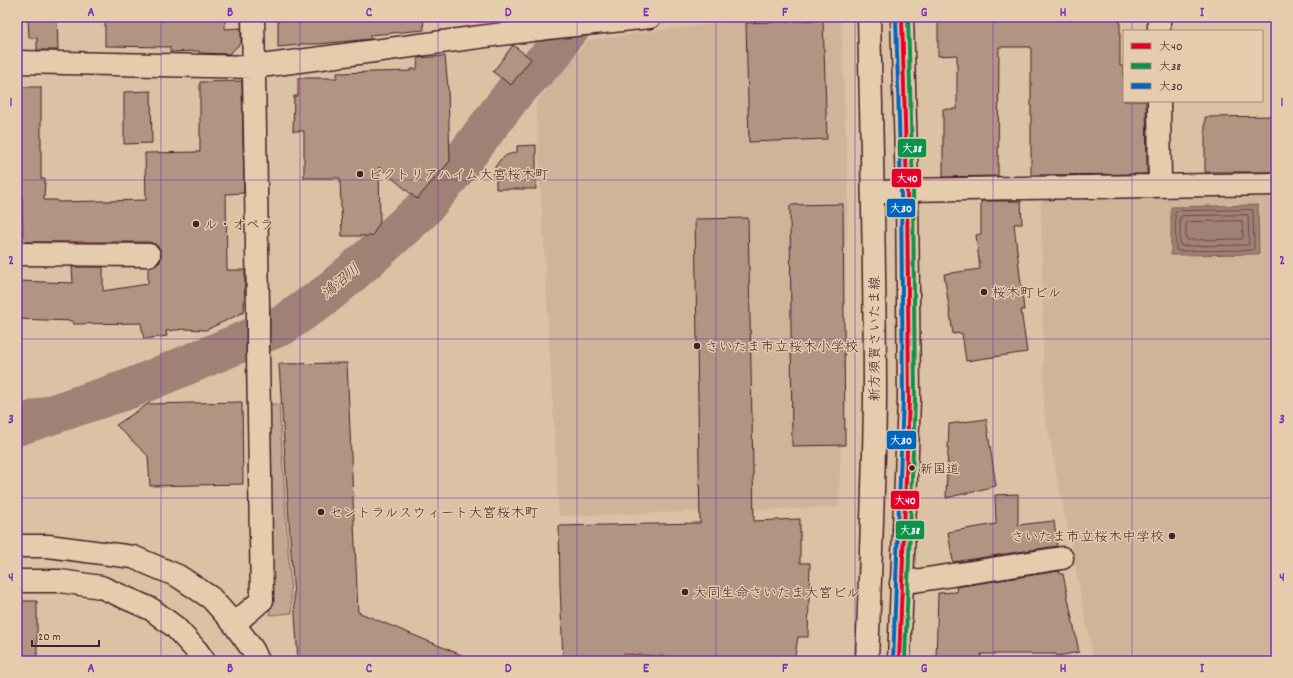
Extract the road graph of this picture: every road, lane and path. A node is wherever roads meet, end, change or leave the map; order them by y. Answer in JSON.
{"nodes":[{"id":1,"x":253,"y":17,"type":"edge"},
{"id":2,"x":650,"y":17,"type":"edge"},
{"id":3,"x":869,"y":17,"type":"edge"},
{"id":4,"x":902,"y":17,"type":"edge"},
{"id":5,"x":1159,"y":17,"type":"edge"},
{"id":6,"x":569,"y":21,"type":"edge"},
{"id":7,"x":1159,"y":30,"type":"edge"},
{"id":8,"x":17,"y":62,"type":"edge"},
{"id":9,"x":254,"y":67,"type":"junction"},
{"id":10,"x":1159,"y":102,"type":"edge"},
{"id":11,"x":1276,"y":184,"type":"edge"},
{"id":12,"x":1160,"y":186,"type":"junction"},
{"id":13,"x":908,"y":190,"type":"junction"},
{"id":14,"x":873,"y":193,"type":"junction"},
{"id":15,"x":17,"y":254,"type":"edge"},
{"id":16,"x":150,"y":255,"type":"dead end"},
{"id":17,"x":17,"y":546,"type":"edge"},
{"id":18,"x":1062,"y":558,"type":"dead end"},
{"id":19,"x":17,"y":581,"type":"edge"},
{"id":20,"x":901,"y":583,"type":"junction"},
{"id":21,"x":234,"y":624,"type":"junction"},
{"id":22,"x":204,"y":661,"type":"edge"},
{"id":23,"x":258,"y":661,"type":"edge"},
{"id":24,"x":867,"y":661,"type":"edge"},
{"id":25,"x":899,"y":661,"type":"edge"}],
"edges":[{"from":1,"to":9,"type":"street"},
{"from":2,"to":6,"type":"street"},
{"from":3,"to":14,"type":"street","name":"新方須賀さいたま線"},
{"from":4,"to":13,"type":"street"},
{"from":5,"to":7,"type":"street"},
{"from":6,"to":9,"type":"street"},
{"from":8,"to":9,"type":"street"},
{"from":9,"to":21,"type":"street"},
{"from":10,"to":12,"type":"street"},
{"from":11,"to":12,"type":"street"},
{"from":12,"to":13,"type":"street"},
{"from":13,"to":14,"type":"street"},
{"from":13,"to":20,"type":"street"},
{"from":14,"to":24,"type":"street","name":"新方須賀さいたま線"},
{"from":15,"to":16,"type":"street"},
{"from":17,"to":21,"type":"street"},
{"from":18,"to":20,"type":"street"},
{"from":19,"to":22,"type":"street"},
{"from":20,"to":25,"type":"street"},
{"from":21,"to":23,"type":"street"}]}
